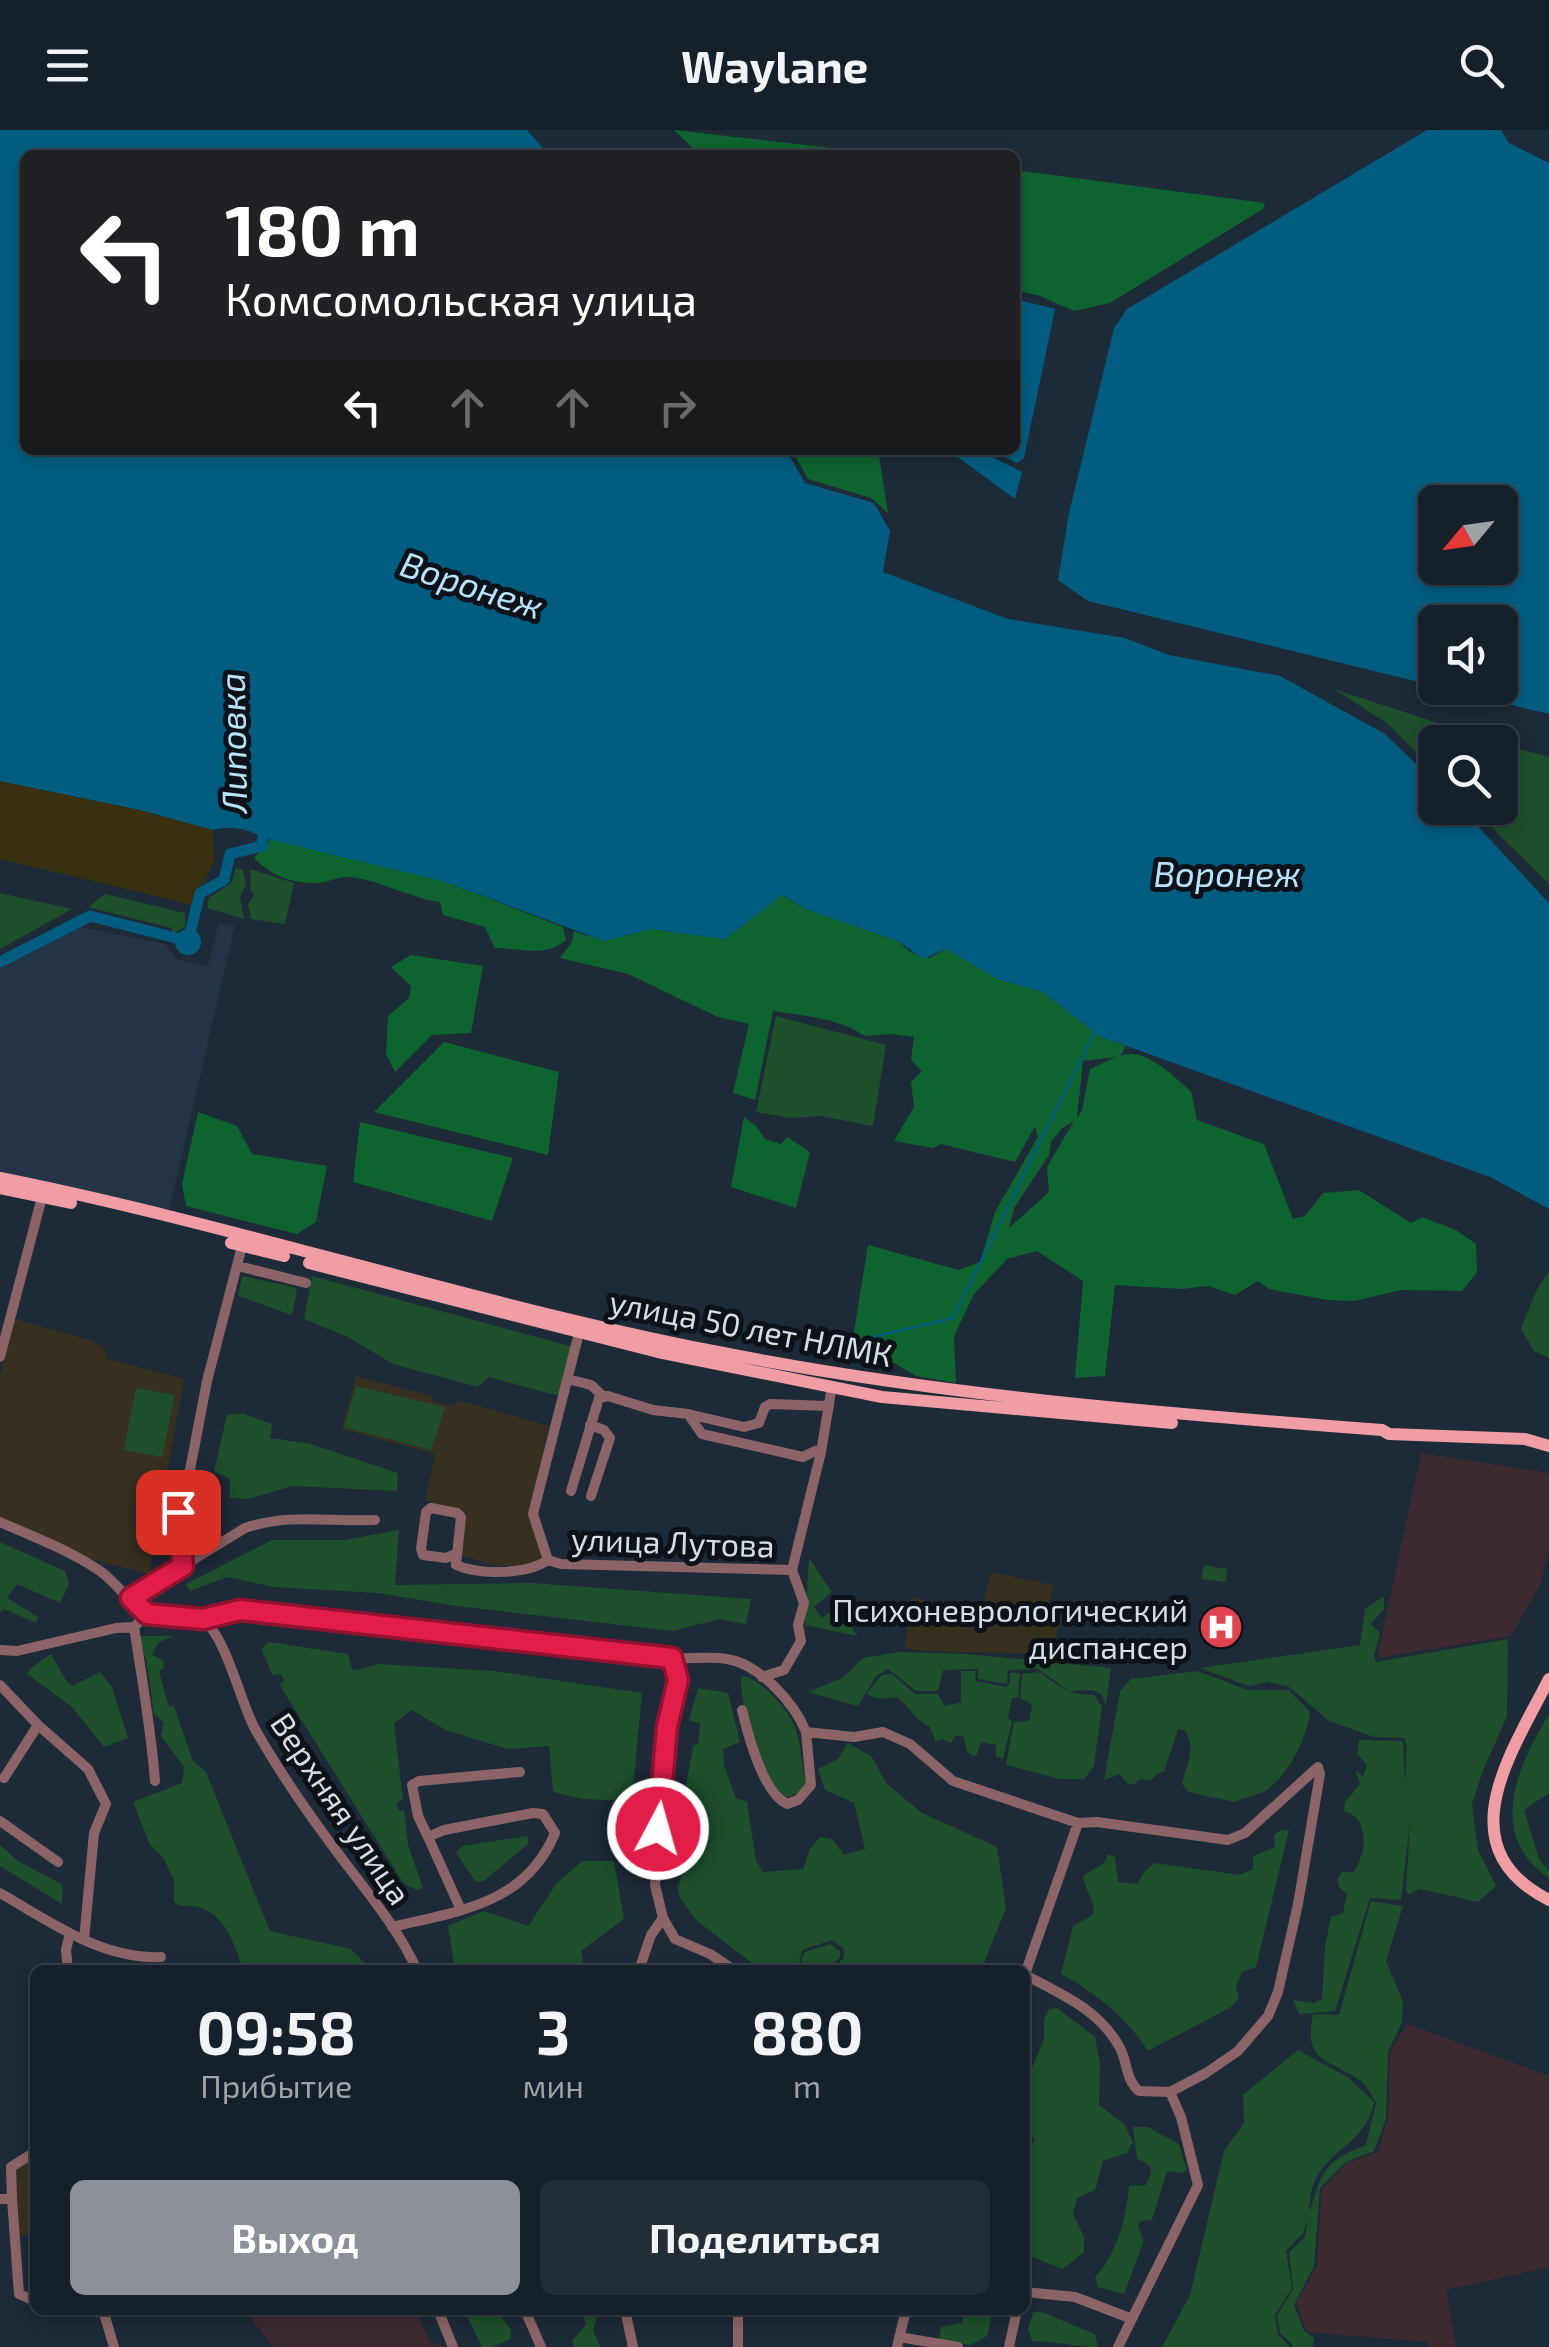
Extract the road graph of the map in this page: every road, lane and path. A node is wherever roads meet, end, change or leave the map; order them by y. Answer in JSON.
{"nodes":[{"id":1,"x":0,"y":1178,"type":"edge"},
{"id":2,"x":0,"y":1188,"type":"edge"},
{"id":3,"x":42,"y":1197,"type":"junction"},
{"id":4,"x":248,"y":1242,"type":"junction"},
{"id":5,"x":238,"y":1266,"type":"junction"},
{"id":6,"x":306,"y":1283,"type":"dead end"},
{"id":7,"x":572,"y":1331,"type":"junction"},
{"id":8,"x":676,"y":1343,"type":"junction"},
{"id":9,"x":658,"y":1352,"type":"junction"},
{"id":10,"x":0,"y":1357,"type":"edge"},
{"id":11,"x":568,"y":1379,"type":"junction"},
{"id":12,"x":829,"y":1386,"type":"junction"},
{"id":13,"x":603,"y":1396,"type":"junction"},
{"id":14,"x":829,"y":1406,"type":"junction"},
{"id":15,"x":688,"y":1414,"type":"junction"},
{"id":16,"x":1242,"y":1423,"type":"junction"},
{"id":17,"x":590,"y":1425,"type":"junction"},
{"id":18,"x":1549,"y":1446,"type":"edge"},
{"id":19,"x":820,"y":1452,"type":"junction"},
{"id":20,"x":572,"y":1492,"type":"dead end"},
{"id":21,"x":592,"y":1496,"type":"dead end"},
{"id":22,"x":376,"y":1520,"type":"dead end"},
{"id":23,"x":0,"y":1522,"type":"edge"},
{"id":24,"x":455,"y":1554,"type":"junction"},
{"id":25,"x":548,"y":1560,"type":"junction"},
{"id":26,"x":183,"y":1566,"type":"junction"},
{"id":27,"x":792,"y":1570,"type":"junction"},
{"id":28,"x":131,"y":1598,"type":"junction"},
{"id":29,"x":147,"y":1614,"type":"junction"},
{"id":30,"x":203,"y":1619,"type":"junction"},
{"id":31,"x":134,"y":1627,"type":"junction"},
{"id":32,"x":0,"y":1650,"type":"edge"},
{"id":33,"x":672,"y":1658,"type":"junction"},
{"id":34,"x":762,"y":1677,"type":"junction"},
{"id":35,"x":1549,"y":1679,"type":"edge"},
{"id":36,"x":0,"y":1685,"type":"edge"},
{"id":37,"x":742,"y":1710,"type":"dead end"},
{"id":38,"x":38,"y":1725,"type":"junction"},
{"id":39,"x":806,"y":1732,"type":"junction"},
{"id":40,"x":520,"y":1772,"type":"dead end"},
{"id":41,"x":4,"y":1778,"type":"dead end"},
{"id":42,"x":156,"y":1781,"type":"dead end"},
{"id":43,"x":0,"y":1821,"type":"edge"},
{"id":44,"x":1078,"y":1822,"type":"junction"},
{"id":45,"x":428,"y":1837,"type":"junction"},
{"id":46,"x":58,"y":1862,"type":"dead end"},
{"id":47,"x":0,"y":1894,"type":"edge"},
{"id":48,"x":1549,"y":1900,"type":"edge"},
{"id":49,"x":461,"y":1910,"type":"junction"},
{"id":50,"x":662,"y":1918,"type":"junction"},
{"id":51,"x":392,"y":1927,"type":"junction"},
{"id":52,"x":70,"y":1932,"type":"junction"},
{"id":53,"x":84,"y":1940,"type":"junction"},
{"id":54,"x":161,"y":1957,"type":"dead end"},
{"id":55,"x":68,"y":1965,"type":"edge"},
{"id":56,"x":413,"y":1965,"type":"edge"},
{"id":57,"x":641,"y":1965,"type":"edge"},
{"id":58,"x":724,"y":1965,"type":"edge"},
{"id":59,"x":1028,"y":1965,"type":"edge"},
{"id":60,"x":1030,"y":1977,"type":"edge"},
{"id":61,"x":1170,"y":2092,"type":"junction"},
{"id":62,"x":30,"y":2155,"type":"edge"},
{"id":63,"x":6,"y":2199,"type":"edge"},
{"id":64,"x":1030,"y":2292,"type":"edge"},
{"id":65,"x":30,"y":2299,"type":"edge"},
{"id":66,"x":105,"y":2315,"type":"edge"},
{"id":67,"x":440,"y":2315,"type":"edge"},
{"id":68,"x":527,"y":2315,"type":"edge"},
{"id":69,"x":625,"y":2315,"type":"edge"},
{"id":70,"x":738,"y":2315,"type":"edge"},
{"id":71,"x":905,"y":2315,"type":"edge"},
{"id":72,"x":1015,"y":2315,"type":"edge"},
{"id":73,"x":1132,"y":2318,"type":"junction"},
{"id":74,"x":898,"y":2342,"type":"edge"},
{"id":75,"x":536,"y":2346,"type":"edge"},
{"id":76,"x":114,"y":2347,"type":"edge"},
{"id":77,"x":453,"y":2347,"type":"edge"},
{"id":78,"x":632,"y":2347,"type":"edge"},
{"id":79,"x":738,"y":2347,"type":"edge"},
{"id":80,"x":958,"y":2347,"type":"edge"},
{"id":81,"x":1009,"y":2347,"type":"edge"},
{"id":82,"x":1118,"y":2347,"type":"edge"}],
"edges":[{"from":1,"to":4,"type":"main road","name":"улица 50 лет НЛМК"},
{"from":2,"to":3,"type":"main road","name":"улица 50 лет НЛМК"},
{"from":3,"to":4,"type":"main road","name":"улица 50 лет НЛМК"},
{"from":3,"to":10,"type":"street"},
{"from":4,"to":5,"type":"street"},
{"from":4,"to":7,"type":"main road","name":"улица 50 лет НЛМК"},
{"from":4,"to":8,"type":"main road","name":"улица 50 лет НЛМК"},
{"from":5,"to":6,"type":"street"},
{"from":5,"to":26,"type":"street"},
{"from":7,"to":9,"type":"main road","name":"улица 50 лет НЛМК"},
{"from":7,"to":11,"type":"street","name":"улица Лутова"},
{"from":8,"to":9,"type":"main road"},
{"from":8,"to":16,"type":"main road","name":"улица 50 лет НЛМК"},
{"from":9,"to":12,"type":"main road","name":"улица 50 лет НЛМК"},
{"from":11,"to":13,"type":"street"},
{"from":11,"to":25,"type":"street","name":"улица Лутова"},
{"from":12,"to":14,"type":"street"},
{"from":12,"to":16,"type":"main road","name":"улица 50 лет НЛМК"},
{"from":13,"to":15,"type":"street"},
{"from":13,"to":17,"type":"street"},
{"from":14,"to":15,"type":"street"},
{"from":14,"to":19,"type":"street"},
{"from":15,"to":19,"type":"street"},
{"from":16,"to":18,"type":"main road","name":"улица 50 лет НЛМК"},
{"from":17,"to":20,"type":"street"},
{"from":17,"to":21,"type":"street"},
{"from":19,"to":27,"type":"street"},
{"from":22,"to":26,"type":"street"},
{"from":23,"to":28,"type":"street"},
{"from":24,"to":24,"type":"street"},
{"from":24,"to":25,"type":"street"},
{"from":25,"to":27,"type":"street","name":"улица Лутова"},
{"from":26,"to":28,"type":"street"},
{"from":27,"to":34,"type":"street"},
{"from":28,"to":29,"type":"street"},
{"from":29,"to":30,"type":"street"},
{"from":29,"to":31,"type":"street"},
{"from":30,"to":33,"type":"street"},
{"from":30,"to":51,"type":"street","name":"Верхняя улица"},
{"from":31,"to":32,"type":"street"},
{"from":31,"to":42,"type":"street"},
{"from":33,"to":34,"type":"street"},
{"from":33,"to":50,"type":"street"},
{"from":34,"to":39,"type":"street"},
{"from":35,"to":48,"type":"main road"},
{"from":36,"to":38,"type":"street"},
{"from":37,"to":39,"type":"street"},
{"from":38,"to":41,"type":"street"},
{"from":38,"to":53,"type":"street"},
{"from":39,"to":44,"type":"street"},
{"from":40,"to":45,"type":"street"},
{"from":43,"to":46,"type":"street"},
{"from":44,"to":59,"type":"street"},
{"from":44,"to":61,"type":"street"},
{"from":45,"to":49,"type":"street"},
{"from":45,"to":49,"type":"street"},
{"from":47,"to":52,"type":"street"},
{"from":49,"to":51,"type":"street"},
{"from":50,"to":57,"type":"street"},
{"from":50,"to":58,"type":"street"},
{"from":51,"to":56,"type":"street","name":"Верхняя улица"},
{"from":52,"to":53,"type":"street"},
{"from":52,"to":55,"type":"street"},
{"from":53,"to":54,"type":"street"},
{"from":60,"to":61,"type":"street"},
{"from":61,"to":73,"type":"street"},
{"from":62,"to":63,"type":"street"},
{"from":63,"to":65,"type":"street"},
{"from":64,"to":73,"type":"street"},
{"from":66,"to":76,"type":"street"},
{"from":67,"to":77,"type":"street"},
{"from":68,"to":75,"type":"street"},
{"from":69,"to":78,"type":"street"},
{"from":70,"to":79,"type":"street"},
{"from":71,"to":74,"type":"street"},
{"from":72,"to":81,"type":"street"},
{"from":73,"to":82,"type":"street"},
{"from":74,"to":80,"type":"street"}]}
